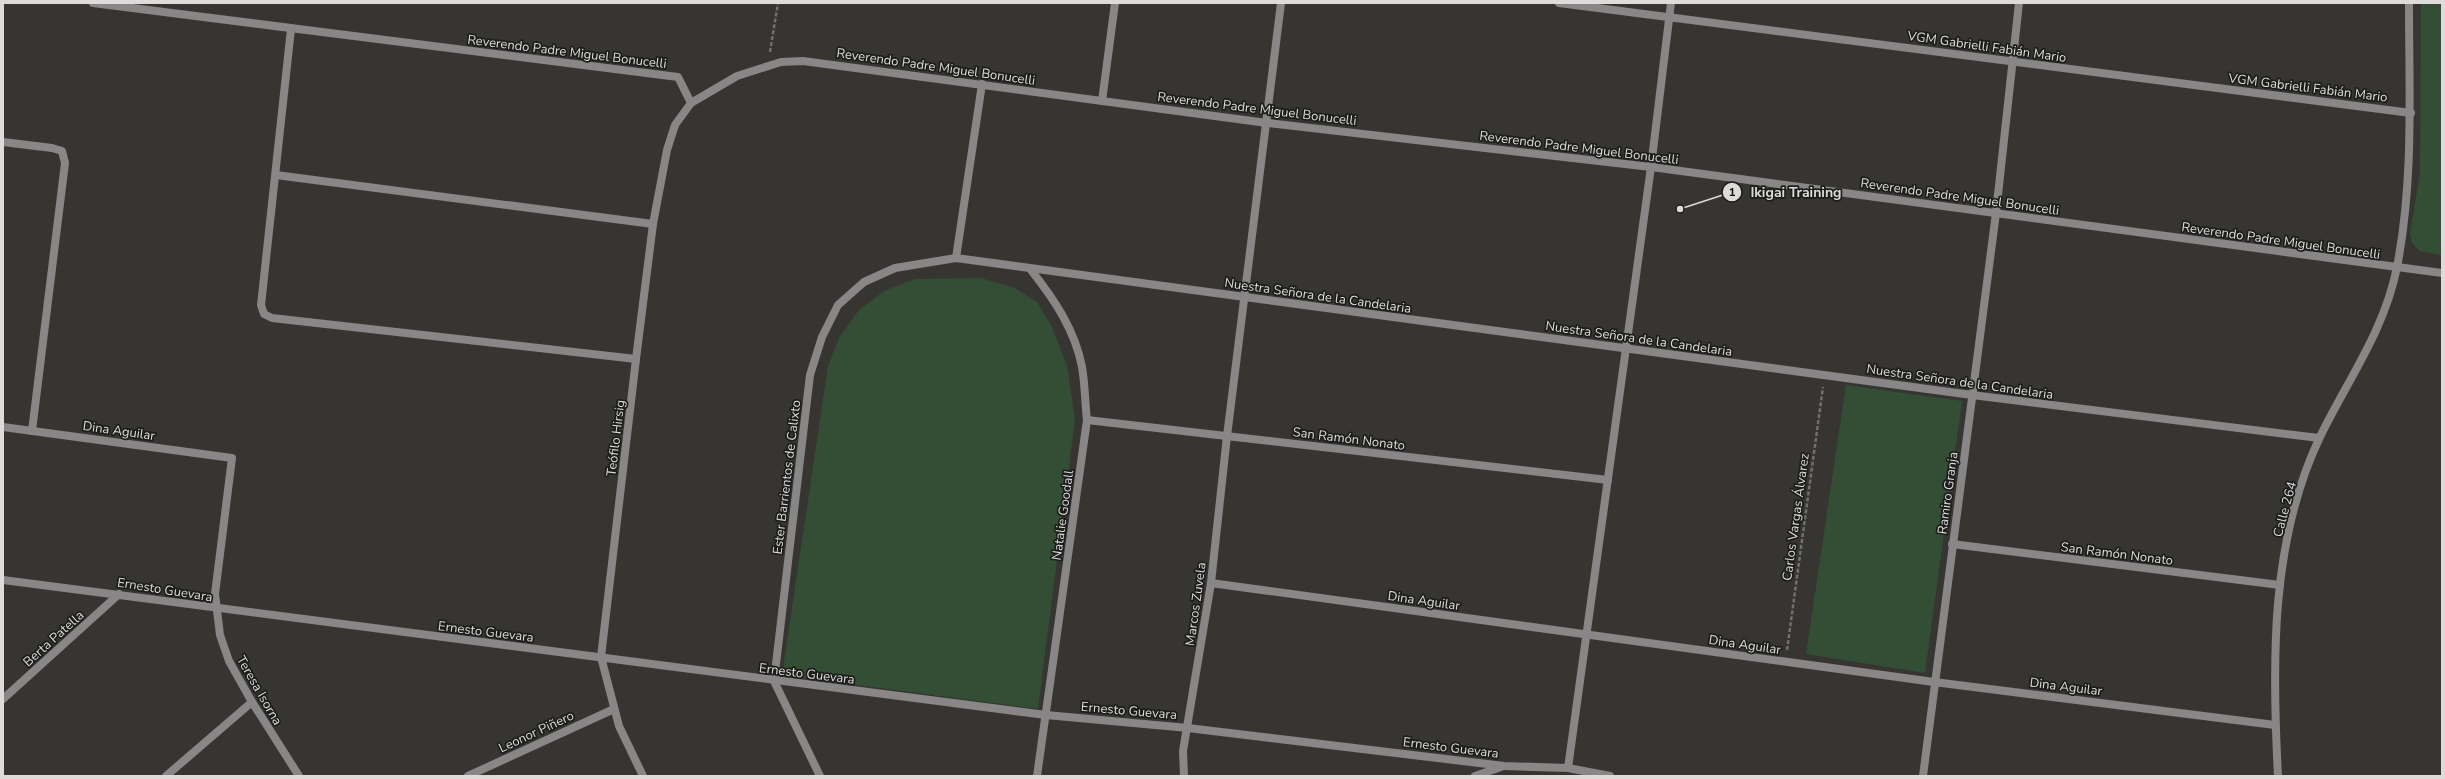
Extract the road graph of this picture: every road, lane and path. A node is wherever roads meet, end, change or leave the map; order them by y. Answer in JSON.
{"nodes":[{"id":1,"x":93,"y":3,"type":"edge"},
{"id":2,"x":778,"y":3,"type":"edge"},
{"id":3,"x":1115,"y":3,"type":"edge"},
{"id":4,"x":1281,"y":3,"type":"edge"},
{"id":5,"x":1559,"y":3,"type":"edge"},
{"id":6,"x":1671,"y":3,"type":"edge"},
{"id":7,"x":2020,"y":3,"type":"edge"},
{"id":8,"x":2409,"y":3,"type":"edge"},
{"id":9,"x":1669,"y":16,"type":"junction"},
{"id":10,"x":291,"y":29,"type":"junction"},
{"id":11,"x":2013,"y":62,"type":"junction"},
{"id":12,"x":766,"y":66,"type":"junction"},
{"id":13,"x":982,"y":84,"type":"junction"},
{"id":14,"x":1102,"y":101,"type":"junction"},
{"id":15,"x":691,"y":103,"type":"junction"},
{"id":16,"x":2411,"y":113,"type":"junction"},
{"id":17,"x":1267,"y":122,"type":"junction"},
{"id":18,"x":3,"y":142,"type":"edge"},
{"id":19,"x":1651,"y":167,"type":"junction"},
{"id":20,"x":276,"y":175,"type":"junction"},
{"id":21,"x":1996,"y":213,"type":"junction"},
{"id":22,"x":653,"y":224,"type":"junction"},
{"id":23,"x":956,"y":258,"type":"junction"},
{"id":24,"x":2397,"y":267,"type":"junction"},
{"id":25,"x":1031,"y":270,"type":"junction"},
{"id":26,"x":2442,"y":273,"type":"edge"},
{"id":27,"x":1246,"y":297,"type":"junction"},
{"id":28,"x":1626,"y":348,"type":"junction"},
{"id":29,"x":636,"y":359,"type":"junction"},
{"id":30,"x":1824,"y":375,"type":"junction"},
{"id":31,"x":1972,"y":395,"type":"junction"},
{"id":32,"x":1087,"y":420,"type":"junction"},
{"id":33,"x":3,"y":427,"type":"edge"},
{"id":34,"x":32,"y":431,"type":"junction"},
{"id":35,"x":1227,"y":436,"type":"junction"},
{"id":36,"x":2319,"y":438,"type":"junction"},
{"id":37,"x":232,"y":458,"type":"joint"},
{"id":38,"x":1608,"y":480,"type":"junction"},
{"id":39,"x":1952,"y":544,"type":"junction"},
{"id":40,"x":3,"y":580,"type":"edge"},
{"id":41,"x":1211,"y":582,"type":"junction"},
{"id":42,"x":2280,"y":585,"type":"junction"},
{"id":43,"x":119,"y":594,"type":"junction"},
{"id":44,"x":217,"y":609,"type":"junction"},
{"id":45,"x":1588,"y":634,"type":"junction"},
{"id":46,"x":601,"y":657,"type":"junction"},
{"id":47,"x":1786,"y":661,"type":"junction"},
{"id":48,"x":774,"y":681,"type":"junction"},
{"id":49,"x":1934,"y":682,"type":"junction"},
{"id":50,"x":3,"y":699,"type":"edge"},
{"id":51,"x":252,"y":702,"type":"junction"},
{"id":52,"x":614,"y":709,"type":"junction"},
{"id":53,"x":1046,"y":715,"type":"junction"},
{"id":54,"x":2276,"y":725,"type":"junction"},
{"id":55,"x":1188,"y":728,"type":"junction"},
{"id":56,"x":1504,"y":766,"type":"junction"},
{"id":57,"x":1568,"y":768,"type":"junction"},
{"id":58,"x":166,"y":776,"type":"edge"},
{"id":59,"x":300,"y":776,"type":"edge"},
{"id":60,"x":468,"y":776,"type":"edge"},
{"id":61,"x":644,"y":776,"type":"edge"},
{"id":62,"x":820,"y":776,"type":"edge"},
{"id":63,"x":1037,"y":776,"type":"edge"},
{"id":64,"x":1184,"y":776,"type":"edge"},
{"id":65,"x":1475,"y":776,"type":"edge"},
{"id":66,"x":1610,"y":776,"type":"edge"},
{"id":67,"x":1923,"y":776,"type":"edge"},
{"id":68,"x":2278,"y":776,"type":"edge"}],
"edges":[{"from":1,"to":10,"type":"street","name":"Reverendo Padre Miguel Bonucelli"},
{"from":2,"to":12,"type":"path"},
{"from":3,"to":14,"type":"street"},
{"from":4,"to":17,"type":"street","name":"Marcos Zuvela"},
{"from":5,"to":9,"type":"street","name":"VGM Gabrielli Fabián Mario"},
{"from":6,"to":9,"type":"street"},
{"from":7,"to":11,"type":"street","name":"Ramiro Granja"},
{"from":8,"to":16,"type":"street","name":"Calle 264"},
{"from":9,"to":11,"type":"street","name":"VGM Gabrielli Fabián Mario"},
{"from":9,"to":19,"type":"street"},
{"from":10,"to":15,"type":"street","name":"Reverendo Padre Miguel Bonucelli"},
{"from":10,"to":20,"type":"street"},
{"from":11,"to":16,"type":"street","name":"VGM Gabrielli Fabián Mario"},
{"from":11,"to":21,"type":"street","name":"Ramiro Granja"},
{"from":12,"to":13,"type":"street","name":"Reverendo Padre Miguel Bonucelli"},
{"from":12,"to":15,"type":"street","name":"Reverendo Padre Miguel Bonucelli"},
{"from":13,"to":14,"type":"street","name":"Reverendo Padre Miguel Bonucelli"},
{"from":13,"to":23,"type":"street"},
{"from":14,"to":17,"type":"street","name":"Reverendo Padre Miguel Bonucelli"},
{"from":15,"to":22,"type":"street","name":"Teófilo Hirsig"},
{"from":16,"to":24,"type":"street","name":"Calle 264"},
{"from":17,"to":19,"type":"street","name":"Reverendo Padre Miguel Bonucelli"},
{"from":17,"to":27,"type":"street","name":"Marcos Zuvela"},
{"from":18,"to":34,"type":"street"},
{"from":19,"to":21,"type":"street","name":"Reverendo Padre Miguel Bonucelli"},
{"from":19,"to":28,"type":"street"},
{"from":20,"to":22,"type":"street"},
{"from":20,"to":29,"type":"street"},
{"from":21,"to":24,"type":"street","name":"Reverendo Padre Miguel Bonucelli"},
{"from":21,"to":31,"type":"street","name":"Ramiro Granja"},
{"from":22,"to":29,"type":"street","name":"Teófilo Hirsig"},
{"from":23,"to":25,"type":"street","name":"Nuestra Señora de la Candelaria"},
{"from":23,"to":48,"type":"street","name":"Ester Barrientos de Calixto"},
{"from":24,"to":26,"type":"street","name":"Reverendo Padre Miguel Bonucelli"},
{"from":24,"to":36,"type":"street","name":"Calle 264"},
{"from":25,"to":27,"type":"street","name":"Nuestra Señora de la Candelaria"},
{"from":25,"to":32,"type":"street","name":"Natalie Goodall"},
{"from":27,"to":28,"type":"street","name":"Nuestra Señora de la Candelaria"},
{"from":27,"to":35,"type":"street","name":"Marcos Zuvela"},
{"from":28,"to":30,"type":"street","name":"Nuestra Señora de la Candelaria"},
{"from":28,"to":38,"type":"street"},
{"from":29,"to":46,"type":"street","name":"Teófilo Hirsig"},
{"from":30,"to":31,"type":"street","name":"Nuestra Señora de la Candelaria"},
{"from":30,"to":47,"type":"path","name":"Carlos Vargas Álvarez"},
{"from":31,"to":36,"type":"street","name":"Nuestra Señora de la Candelaria"},
{"from":31,"to":39,"type":"street","name":"Ramiro Granja"},
{"from":32,"to":35,"type":"street","name":"San Ramón Nonato"},
{"from":32,"to":53,"type":"street","name":"Natalie Goodall"},
{"from":33,"to":34,"type":"street","name":"Dina Aguilar"},
{"from":34,"to":37,"type":"street","name":"Dina Aguilar"},
{"from":35,"to":38,"type":"street","name":"San Ramón Nonato"},
{"from":35,"to":41,"type":"street","name":"Marcos Zuvela"},
{"from":36,"to":42,"type":"street","name":"Calle 264"},
{"from":37,"to":44,"type":"street","name":"Teresa Isorna"},
{"from":38,"to":45,"type":"street"},
{"from":39,"to":42,"type":"street","name":"San Ramón Nonato"},
{"from":39,"to":49,"type":"street","name":"Ramiro Granja"},
{"from":40,"to":43,"type":"street","name":"Ernesto Guevara"},
{"from":41,"to":45,"type":"street","name":"Dina Aguilar"},
{"from":41,"to":55,"type":"street","name":"Marcos Zuvela"},
{"from":42,"to":54,"type":"street","name":"Calle 264"},
{"from":43,"to":44,"type":"street","name":"Ernesto Guevara"},
{"from":43,"to":50,"type":"street","name":"Berta Patella"},
{"from":44,"to":46,"type":"street","name":"Ernesto Guevara"},
{"from":44,"to":51,"type":"street","name":"Teresa Isorna"},
{"from":45,"to":47,"type":"street","name":"Dina Aguilar"},
{"from":45,"to":57,"type":"street"},
{"from":46,"to":48,"type":"street","name":"Ernesto Guevara"},
{"from":46,"to":52,"type":"street","name":"Teófilo Hirsig"},
{"from":47,"to":49,"type":"street","name":"Dina Aguilar"},
{"from":48,"to":53,"type":"street","name":"Ernesto Guevara"},
{"from":48,"to":62,"type":"street"},
{"from":49,"to":54,"type":"street","name":"Dina Aguilar"},
{"from":49,"to":67,"type":"street","name":"Ramiro Granja"},
{"from":51,"to":58,"type":"street"},
{"from":51,"to":59,"type":"street","name":"Teresa Isorna"},
{"from":52,"to":60,"type":"street","name":"Leonor Piñero"},
{"from":52,"to":61,"type":"street","name":"Teófilo Hirsig"},
{"from":53,"to":55,"type":"street","name":"Ernesto Guevara"},
{"from":53,"to":63,"type":"street","name":"Natalie Goodall"},
{"from":54,"to":68,"type":"street","name":"Calle 264"},
{"from":55,"to":56,"type":"street","name":"Ernesto Guevara"},
{"from":55,"to":64,"type":"street","name":"Marcos Zuvela"},
{"from":56,"to":57,"type":"street","name":"Ernesto Guevara"},
{"from":56,"to":65,"type":"street"},
{"from":57,"to":66,"type":"street","name":"Ernesto Guevara"}]}
